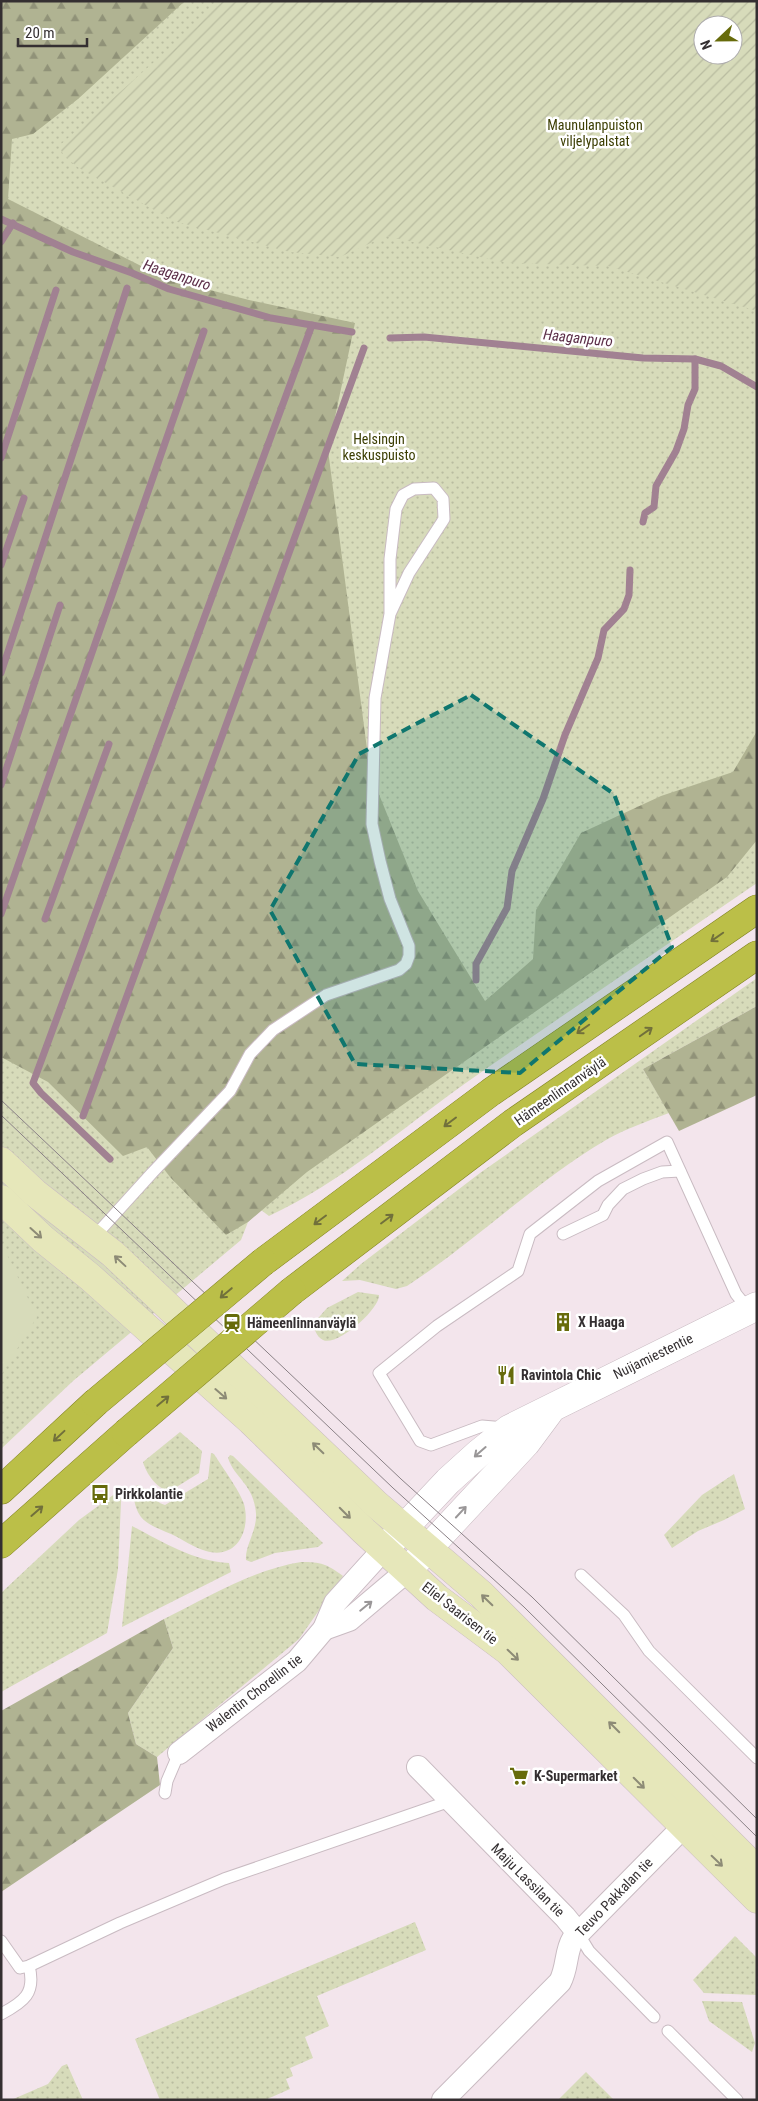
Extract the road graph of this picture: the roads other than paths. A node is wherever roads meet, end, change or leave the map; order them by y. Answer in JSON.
{"nodes":[{"id":1,"x":390,"y":614,"type":"junction"},
{"id":2,"x":757,"y":909,"type":"edge"},
{"id":3,"x":757,"y":956,"type":"edge"},
{"id":4,"x":1,"y":1161,"type":"edge"},
{"id":5,"x":680,"y":1171,"type":"junction"},
{"id":6,"x":1,"y":1200,"type":"edge"},
{"id":7,"x":563,"y":1234,"type":"dead end"},
{"id":8,"x":94,"y":1237,"type":"junction"},
{"id":9,"x":753,"y":1308,"type":"edge"},
{"id":10,"x":551,"y":1409,"type":"junction"},
{"id":11,"x":509,"y":1429,"type":"junction"},
{"id":12,"x":1,"y":1490,"type":"edge"},
{"id":13,"x":404,"y":1528,"type":"junction"},
{"id":14,"x":1,"y":1544,"type":"edge"},
{"id":15,"x":429,"y":1548,"type":"junction"},
{"id":16,"x":383,"y":1550,"type":"junction"},
{"id":17,"x":406,"y":1571,"type":"junction"},
{"id":18,"x":581,"y":1575,"type":"dead end"},
{"id":19,"x":324,"y":1629,"type":"junction"},
{"id":20,"x":179,"y":1753,"type":"joint"},
{"id":21,"x":757,"y":1758,"type":"edge"},
{"id":22,"x":418,"y":1767,"type":"dead end"},
{"id":23,"x":165,"y":1793,"type":"dead end"},
{"id":24,"x":450,"y":1801,"type":"junction"},
{"id":25,"x":690,"y":1819,"type":"junction"},
{"id":26,"x":757,"y":1870,"type":"edge"},
{"id":27,"x":757,"y":1900,"type":"edge"},
{"id":28,"x":578,"y":1934,"type":"junction"},
{"id":29,"x":1,"y":1941,"type":"edge"},
{"id":30,"x":29,"y":1966,"type":"junction"},
{"id":31,"x":1,"y":2014,"type":"edge"},
{"id":32,"x":654,"y":2017,"type":"dead end"},
{"id":33,"x":668,"y":2030,"type":"dead end"},
{"id":34,"x":443,"y":2100,"type":"edge"},
{"id":35,"x":737,"y":2100,"type":"edge"}],
"edges":[{"from":1,"to":1,"type":"lane"},
{"from":1,"to":8,"type":"lane"},
{"from":2,"to":12,"type":"highway","one_way":true,"bridge":true},
{"from":14,"to":3,"type":"highway","name":"Hämeenlinnanväylä","one_way":true,"bridge":true},
{"from":4,"to":8,"type":"main road"},
{"from":5,"to":7,"type":"lane"},
{"from":5,"to":9,"type":"lane"},
{"from":5,"to":11,"type":"lane"},
{"from":6,"to":16,"type":"main road","name":"Eliel Saarisen tie","one_way":true},
{"from":13,"to":8,"type":"main road","name":"Eliel Saarisen tie","one_way":true},
{"from":9,"to":10,"type":"street","name":"Nuijamiestentie"},
{"from":10,"to":11,"type":"street","name":"Nuijamiestentie"},
{"from":15,"to":10,"type":"street","name":"Nuijamiestentie","one_way":true},
{"from":11,"to":13,"type":"street","name":"Nuijamiestentie","one_way":true},
{"from":13,"to":15,"type":"main road","name":"Eliel Saarisen tie"},
{"from":13,"to":16,"type":"street","name":"Nuijamiestentie"},
{"from":15,"to":17,"type":"street","name":"Nuijamiestentie"},
{"from":25,"to":15,"type":"main road","name":"Eliel Saarisen tie","one_way":true},
{"from":16,"to":17,"type":"main road","name":"Eliel Saarisen tie"},
{"from":16,"to":19,"type":"street","name":"Walentin Chorellin tie"},
{"from":19,"to":17,"type":"street","one_way":true},
{"from":17,"to":25,"type":"main road","name":"Eliel Saarisen tie","one_way":true},
{"from":18,"to":21,"type":"lane"},
{"from":19,"to":20,"type":"street","name":"Walentin Chorellin tie"},
{"from":20,"to":23,"type":"lane"},
{"from":22,"to":24,"type":"street","name":"Maiju Lassilan tie"},
{"from":24,"to":28,"type":"street","name":"Maiju Lassilan tie"},
{"from":24,"to":30,"type":"lane"},
{"from":25,"to":26,"type":"main road","name":"Eliel Saarisen tie"},
{"from":25,"to":27,"type":"main road","name":"Eliel Saarisen tie","one_way":true},
{"from":25,"to":28,"type":"street","name":"Teuvo Pakkalan tie"},
{"from":28,"to":32,"type":"lane","name":"Maiju Lassilan tie"},
{"from":28,"to":34,"type":"street","name":"Teuvo Pakkalan tie"},
{"from":29,"to":30,"type":"lane"},
{"from":30,"to":31,"type":"lane"},
{"from":33,"to":35,"type":"lane"}]}
